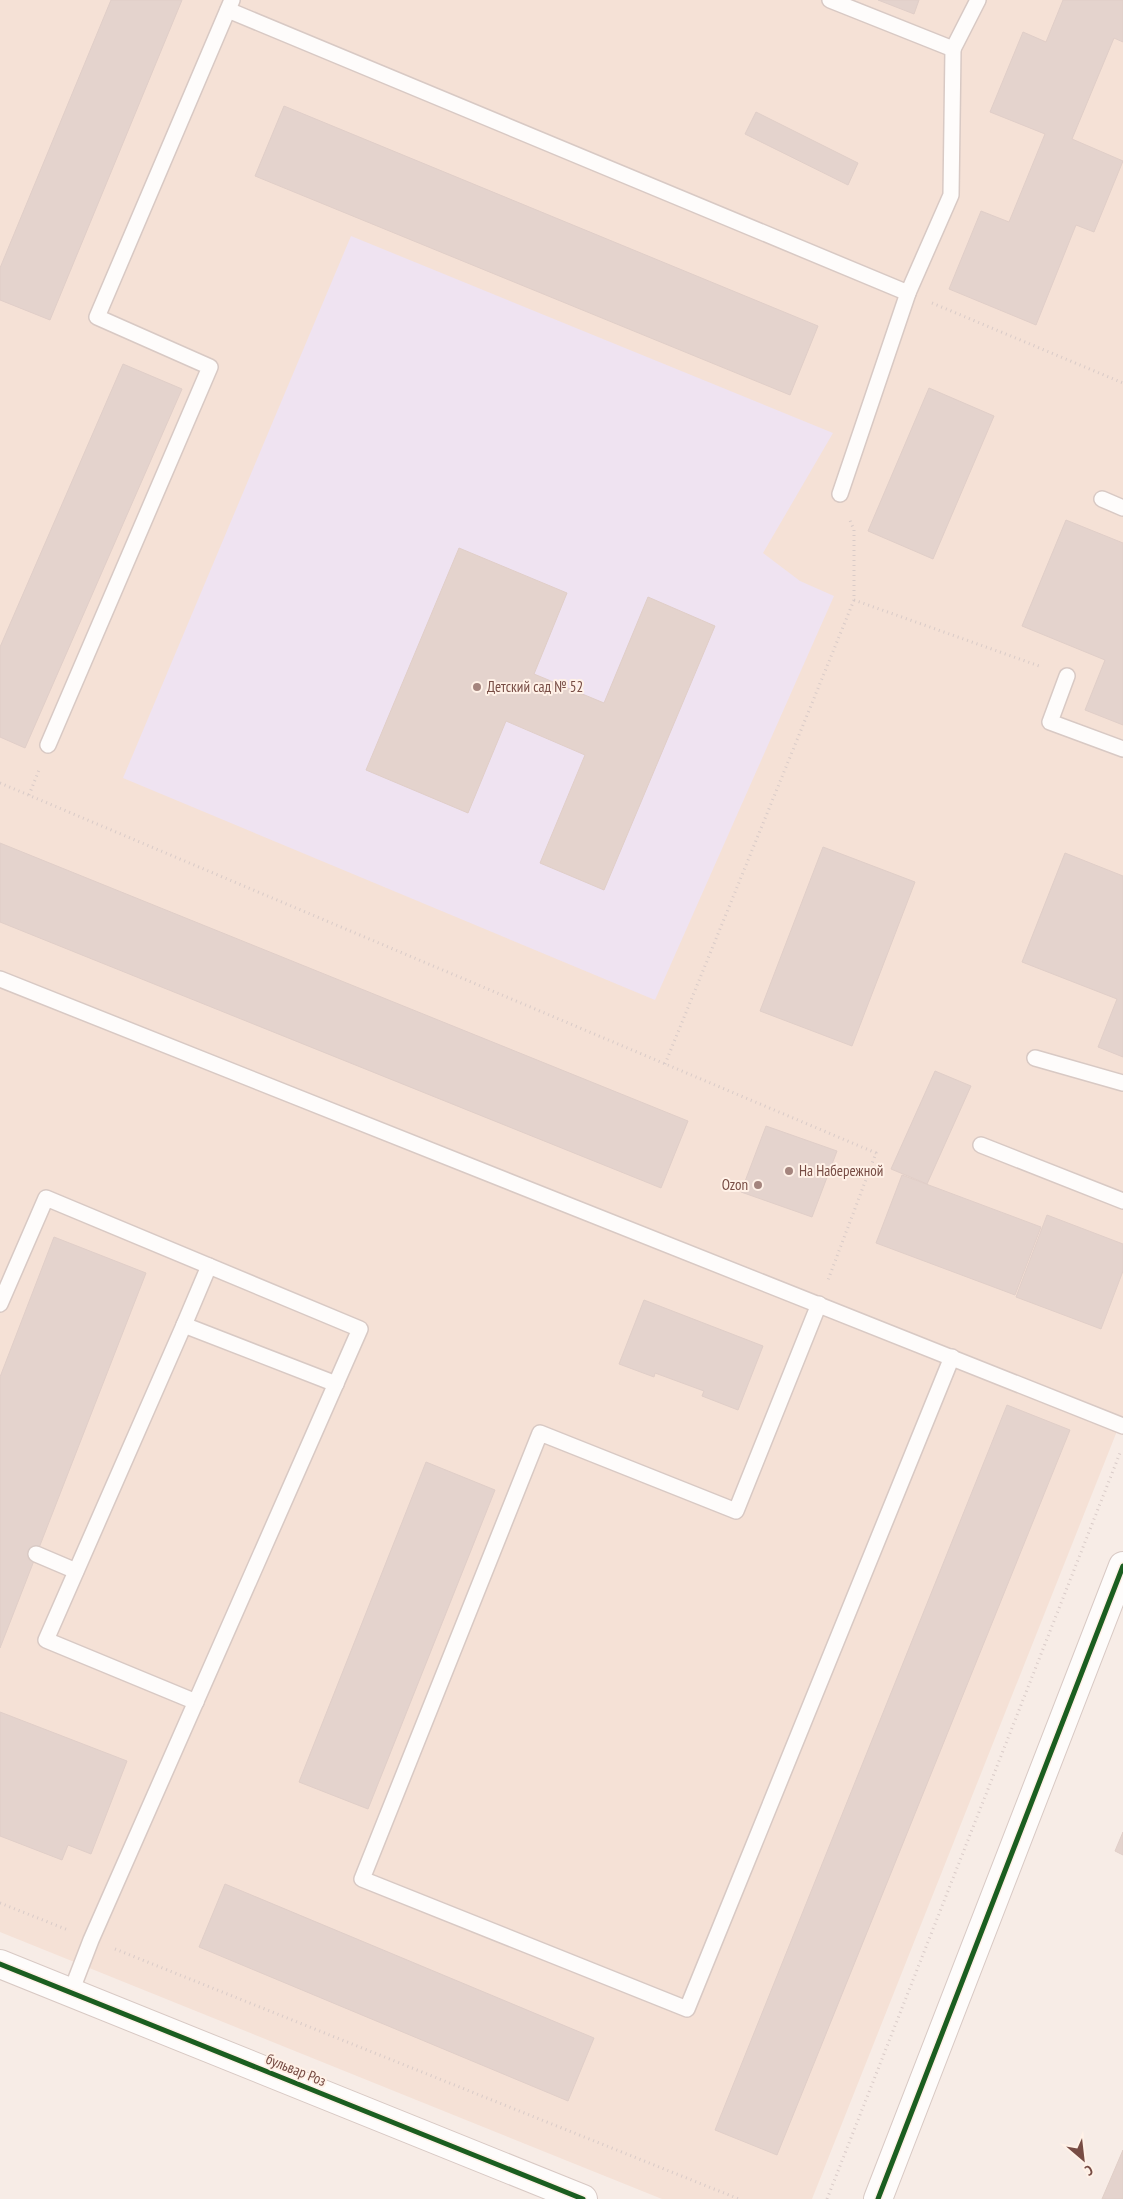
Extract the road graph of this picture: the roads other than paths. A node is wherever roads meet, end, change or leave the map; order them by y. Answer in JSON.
{"nodes":[{"id":1,"x":830,"y":0,"type":"edge"},
{"id":2,"x":978,"y":0,"type":"edge"},
{"id":3,"x":230,"y":5,"type":"edge"},
{"id":4,"x":953,"y":49,"type":"junction"},
{"id":5,"x":908,"y":293,"type":"junction"},
{"id":6,"x":840,"y":494,"type":"road end"},
{"id":7,"x":1102,"y":499,"type":"dead end"},
{"id":8,"x":1123,"y":508,"type":"edge"},
{"id":9,"x":1067,"y":676,"type":"road end"},
{"id":10,"x":48,"y":745,"type":"dead end"},
{"id":11,"x":1123,"y":749,"type":"edge"},
{"id":12,"x":0,"y":979,"type":"edge"},
{"id":13,"x":1035,"y":1058,"type":"dead end"},
{"id":14,"x":1123,"y":1083,"type":"edge"},
{"id":15,"x":981,"y":1145,"type":"dead end"},
{"id":16,"x":1123,"y":1201,"type":"edge"},
{"id":17,"x":208,"y":1266,"type":"junction"},
{"id":18,"x":0,"y":1304,"type":"edge"},
{"id":19,"x":819,"y":1304,"type":"junction"},
{"id":20,"x":184,"y":1325,"type":"junction"},
{"id":21,"x":952,"y":1357,"type":"junction"},
{"id":22,"x":336,"y":1384,"type":"junction"},
{"id":23,"x":1123,"y":1426,"type":"edge"},
{"id":24,"x":36,"y":1554,"type":"dead end"},
{"id":25,"x":1123,"y":1566,"type":"edge"},
{"id":26,"x":76,"y":1571,"type":"junction"},
{"id":27,"x":196,"y":1702,"type":"junction"},
{"id":28,"x":0,"y":1964,"type":"edge"},
{"id":29,"x":71,"y":1992,"type":"junction"},
{"id":30,"x":583,"y":2199,"type":"edge"},
{"id":31,"x":878,"y":2199,"type":"edge"}],
"edges":[{"from":1,"to":4,"type":"lane"},
{"from":2,"to":4,"type":"lane"},
{"from":3,"to":5,"type":"lane"},
{"from":3,"to":10,"type":"lane"},
{"from":4,"to":5,"type":"lane"},
{"from":5,"to":6,"type":"lane"},
{"from":7,"to":8,"type":"lane"},
{"from":9,"to":11,"type":"lane"},
{"from":12,"to":19,"type":"lane"},
{"from":13,"to":14,"type":"lane"},
{"from":15,"to":16,"type":"lane"},
{"from":17,"to":18,"type":"lane"},
{"from":17,"to":20,"type":"lane"},
{"from":17,"to":22,"type":"lane"},
{"from":19,"to":21,"type":"lane"},
{"from":19,"to":21,"type":"lane"},
{"from":20,"to":22,"type":"lane"},
{"from":20,"to":26,"type":"lane"},
{"from":21,"to":23,"type":"lane"},
{"from":22,"to":27,"type":"lane"},
{"from":24,"to":26,"type":"lane"},
{"from":25,"to":31,"type":"street"},
{"from":26,"to":27,"type":"lane"},
{"from":27,"to":29,"type":"lane"},
{"from":28,"to":29,"type":"street","name":"бульвар Роз"},
{"from":29,"to":30,"type":"street","name":"бульвар Роз"}]}
